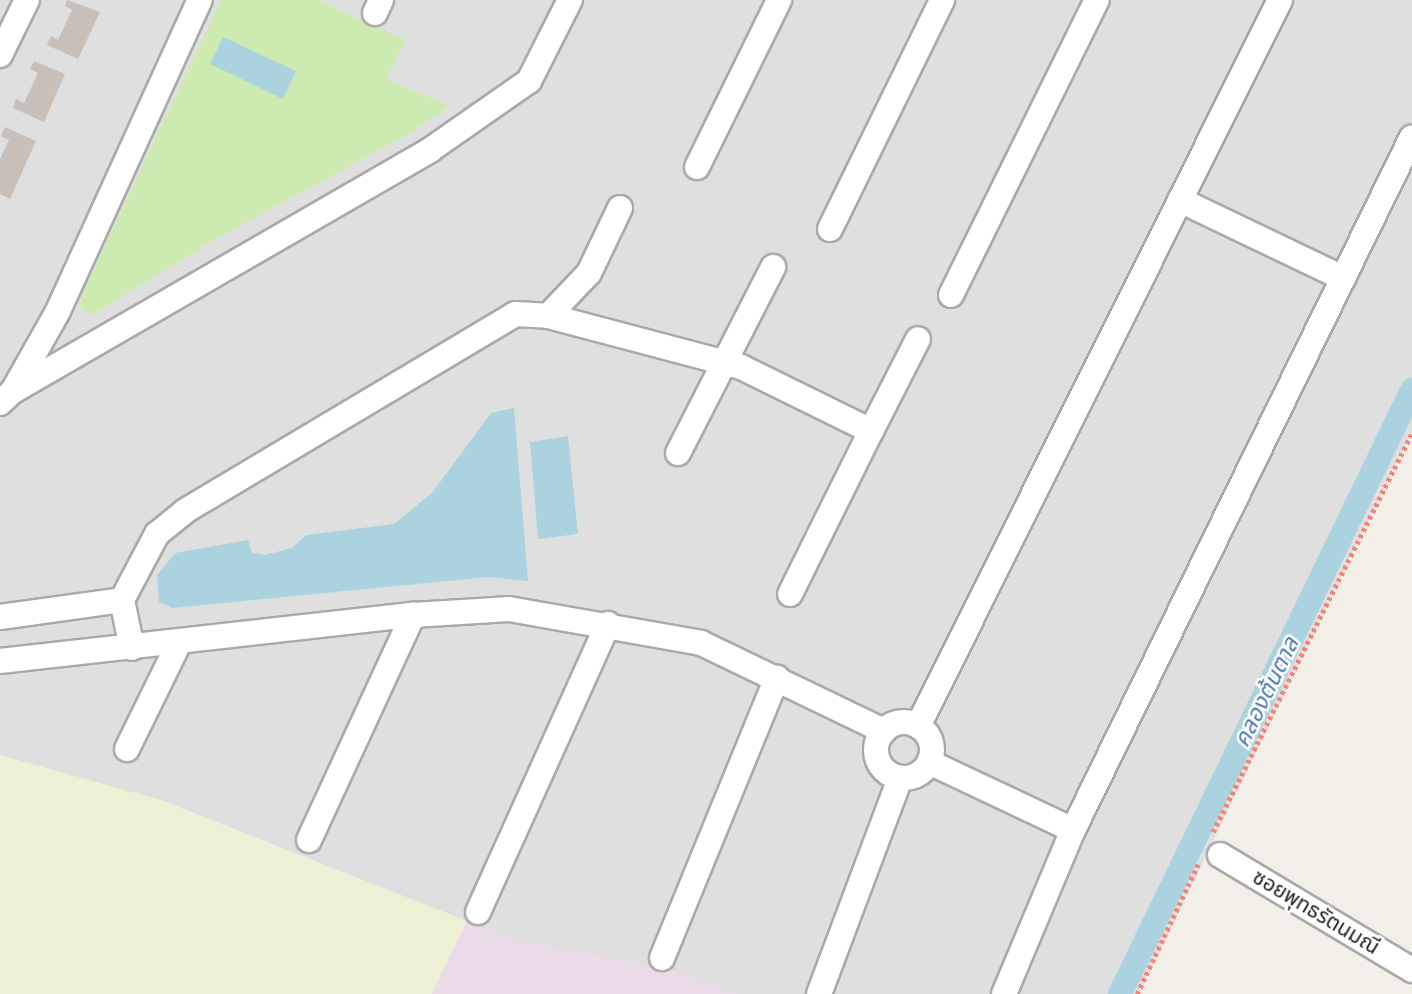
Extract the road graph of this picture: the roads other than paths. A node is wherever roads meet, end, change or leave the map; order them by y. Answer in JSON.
{"nodes":[{"id":1,"x":27,"y":0,"type":"edge"},
{"id":2,"x":200,"y":0,"type":"edge"},
{"id":3,"x":570,"y":0,"type":"edge"},
{"id":4,"x":779,"y":0,"type":"edge"},
{"id":5,"x":942,"y":0,"type":"edge"},
{"id":6,"x":1097,"y":0,"type":"edge"},
{"id":7,"x":1280,"y":0,"type":"edge"},
{"id":8,"x":0,"y":55,"type":"edge"},
{"id":9,"x":1412,"y":137,"type":"edge"},
{"id":10,"x":697,"y":167,"type":"dead end"},
{"id":11,"x":1180,"y":200,"type":"junction"},
{"id":12,"x":620,"y":208,"type":"dead end"},
{"id":13,"x":830,"y":229,"type":"dead end"},
{"id":14,"x":773,"y":267,"type":"dead end"},
{"id":15,"x":1343,"y":278,"type":"junction"},
{"id":16,"x":951,"y":295,"type":"dead end"},
{"id":17,"x":548,"y":316,"type":"junction"},
{"id":18,"x":918,"y":338,"type":"dead end"},
{"id":19,"x":725,"y":362,"type":"junction"},
{"id":20,"x":7,"y":397,"type":"edge"},
{"id":21,"x":871,"y":431,"type":"junction"},
{"id":22,"x":678,"y":453,"type":"dead end"},
{"id":23,"x":790,"y":594,"type":"dead end"},
{"id":24,"x":122,"y":600,"type":"junction"},
{"id":25,"x":413,"y":615,"type":"junction"},
{"id":26,"x":0,"y":617,"type":"edge"},
{"id":27,"x":608,"y":624,"type":"junction"},
{"id":28,"x":179,"y":643,"type":"junction"},
{"id":29,"x":132,"y":648,"type":"junction"},
{"id":30,"x":0,"y":661,"type":"edge"},
{"id":31,"x":777,"y":678,"type":"junction"},
{"id":32,"x":918,"y":726,"type":"junction"},
{"id":33,"x":884,"y":731,"type":"junction"},
{"id":34,"x":127,"y":749,"type":"dead end"},
{"id":35,"x":929,"y":762,"type":"junction"},
{"id":36,"x":900,"y":778,"type":"junction"},
{"id":37,"x":1073,"y":830,"type":"junction"},
{"id":38,"x":309,"y":840,"type":"dead end"},
{"id":39,"x":1210,"y":850,"type":"road end"},
{"id":40,"x":478,"y":912,"type":"dead end"},
{"id":41,"x":662,"y":958,"type":"dead end"},
{"id":42,"x":1412,"y":970,"type":"edge"},
{"id":43,"x":819,"y":994,"type":"edge"},
{"id":44,"x":1004,"y":994,"type":"edge"}],
"edges":[{"from":1,"to":8,"type":"street"},
{"from":2,"to":20,"type":"street"},
{"from":3,"to":20,"type":"street"},
{"from":4,"to":10,"type":"street"},
{"from":5,"to":13,"type":"street"},
{"from":6,"to":16,"type":"street"},
{"from":7,"to":11,"type":"street"},
{"from":9,"to":15,"type":"street"},
{"from":11,"to":15,"type":"street"},
{"from":11,"to":32,"type":"street"},
{"from":12,"to":17,"type":"street"},
{"from":14,"to":19,"type":"street"},
{"from":15,"to":37,"type":"street"},
{"from":17,"to":19,"type":"street"},
{"from":17,"to":24,"type":"street"},
{"from":18,"to":21,"type":"street"},
{"from":19,"to":21,"type":"street"},
{"from":19,"to":22,"type":"street"},
{"from":21,"to":23,"type":"street"},
{"from":24,"to":26,"type":"street"},
{"from":24,"to":29,"type":"street"},
{"from":25,"to":27,"type":"street"},
{"from":25,"to":28,"type":"street"},
{"from":25,"to":38,"type":"street"},
{"from":27,"to":31,"type":"street"},
{"from":27,"to":40,"type":"street"},
{"from":28,"to":29,"type":"street"},
{"from":28,"to":34,"type":"street"},
{"from":29,"to":30,"type":"street"},
{"from":31,"to":33,"type":"street"},
{"from":31,"to":41,"type":"street"},
{"from":32,"to":33,"type":"street"},
{"from":32,"to":35,"type":"street"},
{"from":33,"to":36,"type":"street"},
{"from":35,"to":36,"type":"street"},
{"from":35,"to":37,"type":"street"},
{"from":36,"to":43,"type":"street"},
{"from":37,"to":44,"type":"street"},
{"from":39,"to":42,"type":"street","name":"ซอยพุทธรัตนมณี"}]}
